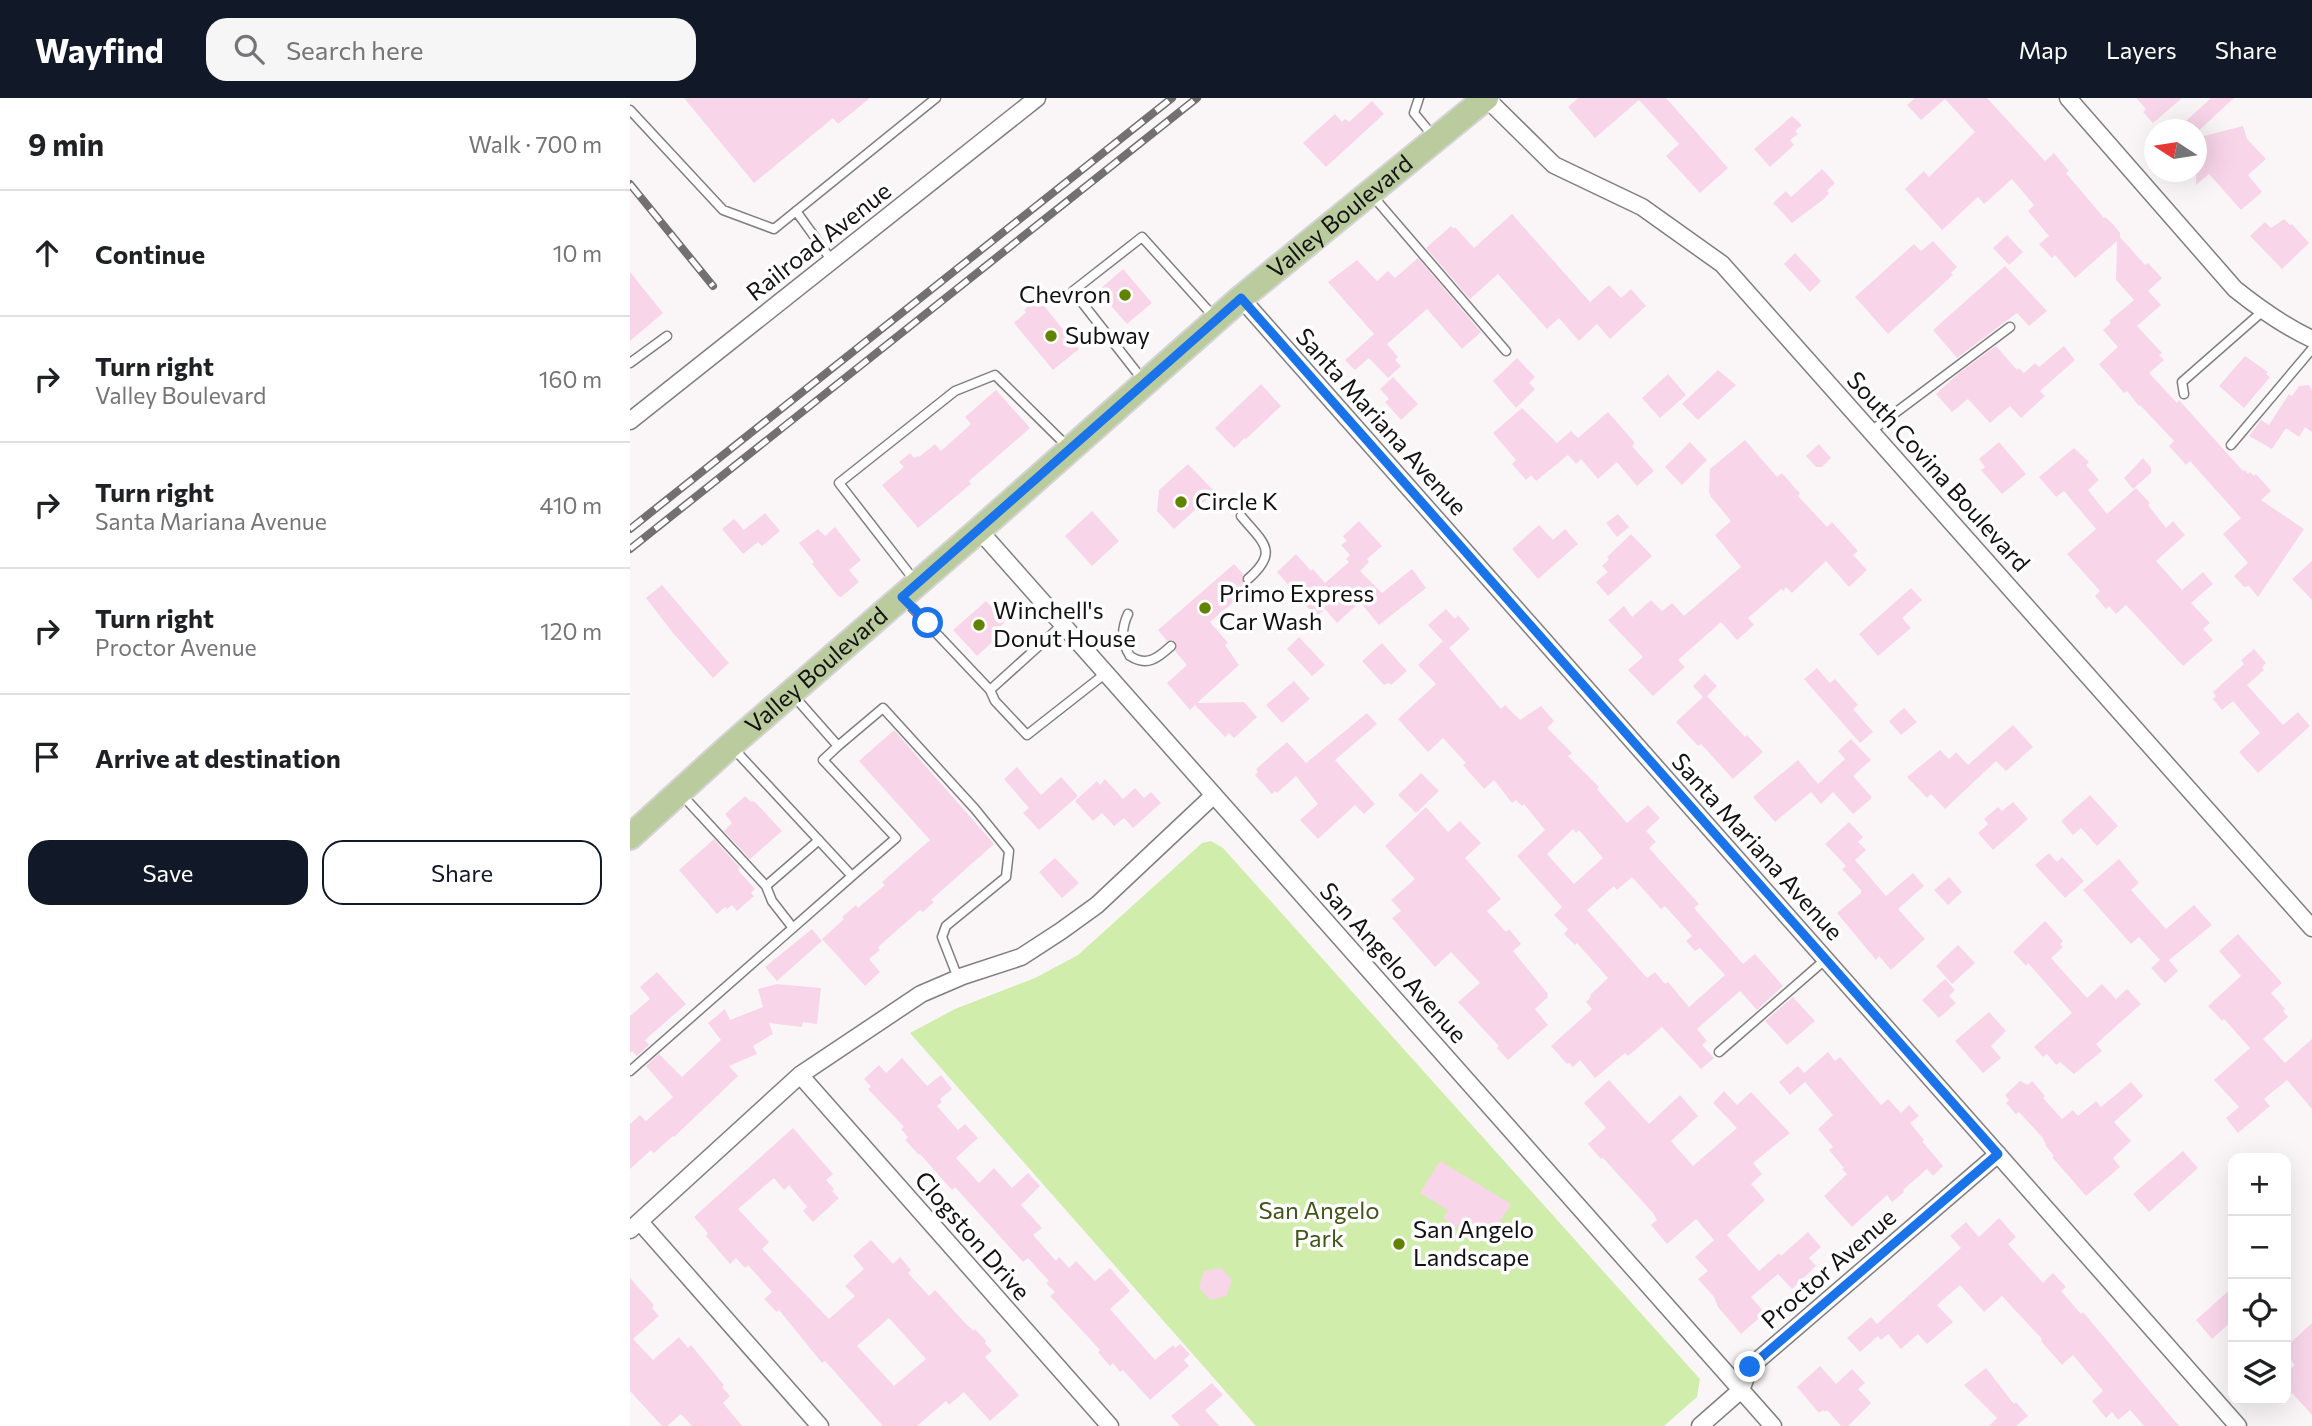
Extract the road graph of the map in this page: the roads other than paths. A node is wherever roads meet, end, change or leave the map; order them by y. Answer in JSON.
{"nodes":[{"id":1,"x":936,"y":98,"type":"edge"},
{"id":2,"x":1037,"y":98,"type":"edge"},
{"id":3,"x":1419,"y":98,"type":"edge"},
{"id":4,"x":1486,"y":98,"type":"edge"},
{"id":5,"x":2068,"y":98,"type":"edge"},
{"id":6,"x":630,"y":110,"type":"edge"},
{"id":7,"x":1435,"y":139,"type":"junction"},
{"id":8,"x":1370,"y":192,"type":"junction"},
{"id":9,"x":796,"y":211,"type":"junction"},
{"id":10,"x":832,"y":261,"type":"junction"},
{"id":11,"x":1241,"y":298,"type":"junction"},
{"id":12,"x":2263,"y":311,"type":"junction"},
{"id":13,"x":1217,"y":320,"type":"junction"},
{"id":14,"x":2010,"y":327,"type":"dead end"},
{"id":15,"x":667,"y":336,"type":"dead end"},
{"id":16,"x":2312,"y":338,"type":"edge"},
{"id":17,"x":2312,"y":349,"type":"edge"},
{"id":18,"x":1506,"y":351,"type":"dead end"},
{"id":19,"x":630,"y":363,"type":"edge"},
{"id":20,"x":1145,"y":383,"type":"junction"},
{"id":21,"x":2184,"y":394,"type":"dead end"},
{"id":22,"x":630,"y":421,"type":"edge"},
{"id":23,"x":1871,"y":431,"type":"junction"},
{"id":24,"x":2231,"y":445,"type":"dead end"},
{"id":25,"x":1070,"y":449,"type":"junction"},
{"id":26,"x":1241,"y":516,"type":"dead end"},
{"id":27,"x":978,"y":530,"type":"junction"},
{"id":28,"x":1248,"y":579,"type":"dead end"},
{"id":29,"x":909,"y":590,"type":"junction"},
{"id":30,"x":1128,"y":614,"type":"dead end"},
{"id":31,"x":1062,"y":625,"type":"junction"},
{"id":32,"x":1171,"y":646,"type":"dead end"},
{"id":33,"x":1106,"y":673,"type":"junction"},
{"id":34,"x":990,"y":690,"type":"junction"},
{"id":35,"x":791,"y":693,"type":"junction"},
{"id":36,"x":731,"y":745,"type":"junction"},
{"id":37,"x":838,"y":746,"type":"junction"},
{"id":38,"x":680,"y":793,"type":"junction"},
{"id":39,"x":1214,"y":796,"type":"junction"},
{"id":40,"x":630,"y":837,"type":"edge"},
{"id":41,"x":819,"y":841,"type":"junction"},
{"id":42,"x":852,"y":876,"type":"junction"},
{"id":43,"x":766,"y":886,"type":"junction"},
{"id":44,"x":793,"y":928,"type":"junction"},
{"id":45,"x":2312,"y":928,"type":"edge"},
{"id":46,"x":1826,"y":959,"type":"junction"},
{"id":47,"x":958,"y":978,"type":"junction"},
{"id":48,"x":1719,"y":1052,"type":"dead end"},
{"id":49,"x":630,"y":1071,"type":"edge"},
{"id":50,"x":800,"y":1075,"type":"junction"},
{"id":51,"x":1998,"y":1154,"type":"junction"},
{"id":52,"x":635,"y":1226,"type":"edge"},
{"id":53,"x":1741,"y":1390,"type":"junction"},
{"id":54,"x":820,"y":1426,"type":"edge"},
{"id":55,"x":1110,"y":1426,"type":"edge"},
{"id":56,"x":1700,"y":1426,"type":"edge"},
{"id":57,"x":1773,"y":1426,"type":"edge"},
{"id":58,"x":2238,"y":1426,"type":"edge"}],
"edges":[{"from":1,"to":9,"type":"lane"},
{"from":2,"to":10,"type":"street","name":"Railroad Avenue"},
{"from":3,"to":7,"type":"lane"},
{"from":4,"to":7,"type":"main road","name":"Valley Boulevard"},
{"from":4,"to":23,"type":"street","name":"South Covina Boulevard"},
{"from":5,"to":12,"type":"street"},
{"from":6,"to":9,"type":"lane"},
{"from":7,"to":8,"type":"main road","name":"Valley Boulevard"},
{"from":8,"to":11,"type":"main road","name":"Valley Boulevard"},
{"from":8,"to":18,"type":"lane"},
{"from":9,"to":10,"type":"lane"},
{"from":10,"to":22,"type":"street","name":"Railroad Avenue"},
{"from":11,"to":13,"type":"main road","name":"Valley Boulevard"},
{"from":11,"to":46,"type":"street","name":"Santa Mariana Avenue"},
{"from":12,"to":16,"type":"street"},
{"from":12,"to":21,"type":"lane"},
{"from":13,"to":20,"type":"main road","name":"Valley Boulevard"},
{"from":13,"to":20,"type":"lane"},
{"from":14,"to":23,"type":"lane"},
{"from":15,"to":19,"type":"lane"},
{"from":17,"to":24,"type":"lane"},
{"from":20,"to":25,"type":"main road","name":"Valley Boulevard"},
{"from":23,"to":45,"type":"street","name":"South Covina Boulevard"},
{"from":25,"to":27,"type":"main road","name":"Valley Boulevard"},
{"from":25,"to":29,"type":"lane"},
{"from":26,"to":28,"type":"lane"},
{"from":27,"to":29,"type":"main road","name":"Valley Boulevard"},
{"from":27,"to":31,"type":"street","name":"San Angelo Avenue"},
{"from":29,"to":34,"type":"lane"},
{"from":29,"to":35,"type":"main road","name":"Valley Boulevard"},
{"from":30,"to":32,"type":"lane"},
{"from":31,"to":33,"type":"street","name":"San Angelo Avenue"},
{"from":31,"to":34,"type":"lane"},
{"from":33,"to":34,"type":"lane"},
{"from":33,"to":39,"type":"street","name":"San Angelo Avenue"},
{"from":35,"to":36,"type":"main road","name":"Valley Boulevard"},
{"from":35,"to":37,"type":"lane"},
{"from":36,"to":38,"type":"main road","name":"Valley Boulevard"},
{"from":36,"to":41,"type":"lane"},
{"from":37,"to":42,"type":"lane"},
{"from":37,"to":47,"type":"lane"},
{"from":38,"to":40,"type":"main road","name":"Valley Boulevard"},
{"from":38,"to":43,"type":"lane"},
{"from":39,"to":47,"type":"street"},
{"from":39,"to":53,"type":"street","name":"San Angelo Avenue"},
{"from":41,"to":42,"type":"lane"},
{"from":41,"to":43,"type":"lane"},
{"from":42,"to":44,"type":"lane"},
{"from":43,"to":44,"type":"lane"},
{"from":44,"to":49,"type":"lane"},
{"from":46,"to":48,"type":"lane"},
{"from":46,"to":51,"type":"street","name":"Santa Mariana Avenue"},
{"from":47,"to":50,"type":"street"},
{"from":50,"to":52,"type":"street"},
{"from":50,"to":55,"type":"street","name":"Clogston Drive"},
{"from":51,"to":53,"type":"street","name":"Proctor Avenue"},
{"from":51,"to":58,"type":"street","name":"Santa Mariana Avenue"},
{"from":52,"to":54,"type":"street"},
{"from":53,"to":56,"type":"street","name":"Proctor Avenue"},
{"from":53,"to":57,"type":"street","name":"San Angelo Avenue"}]}
